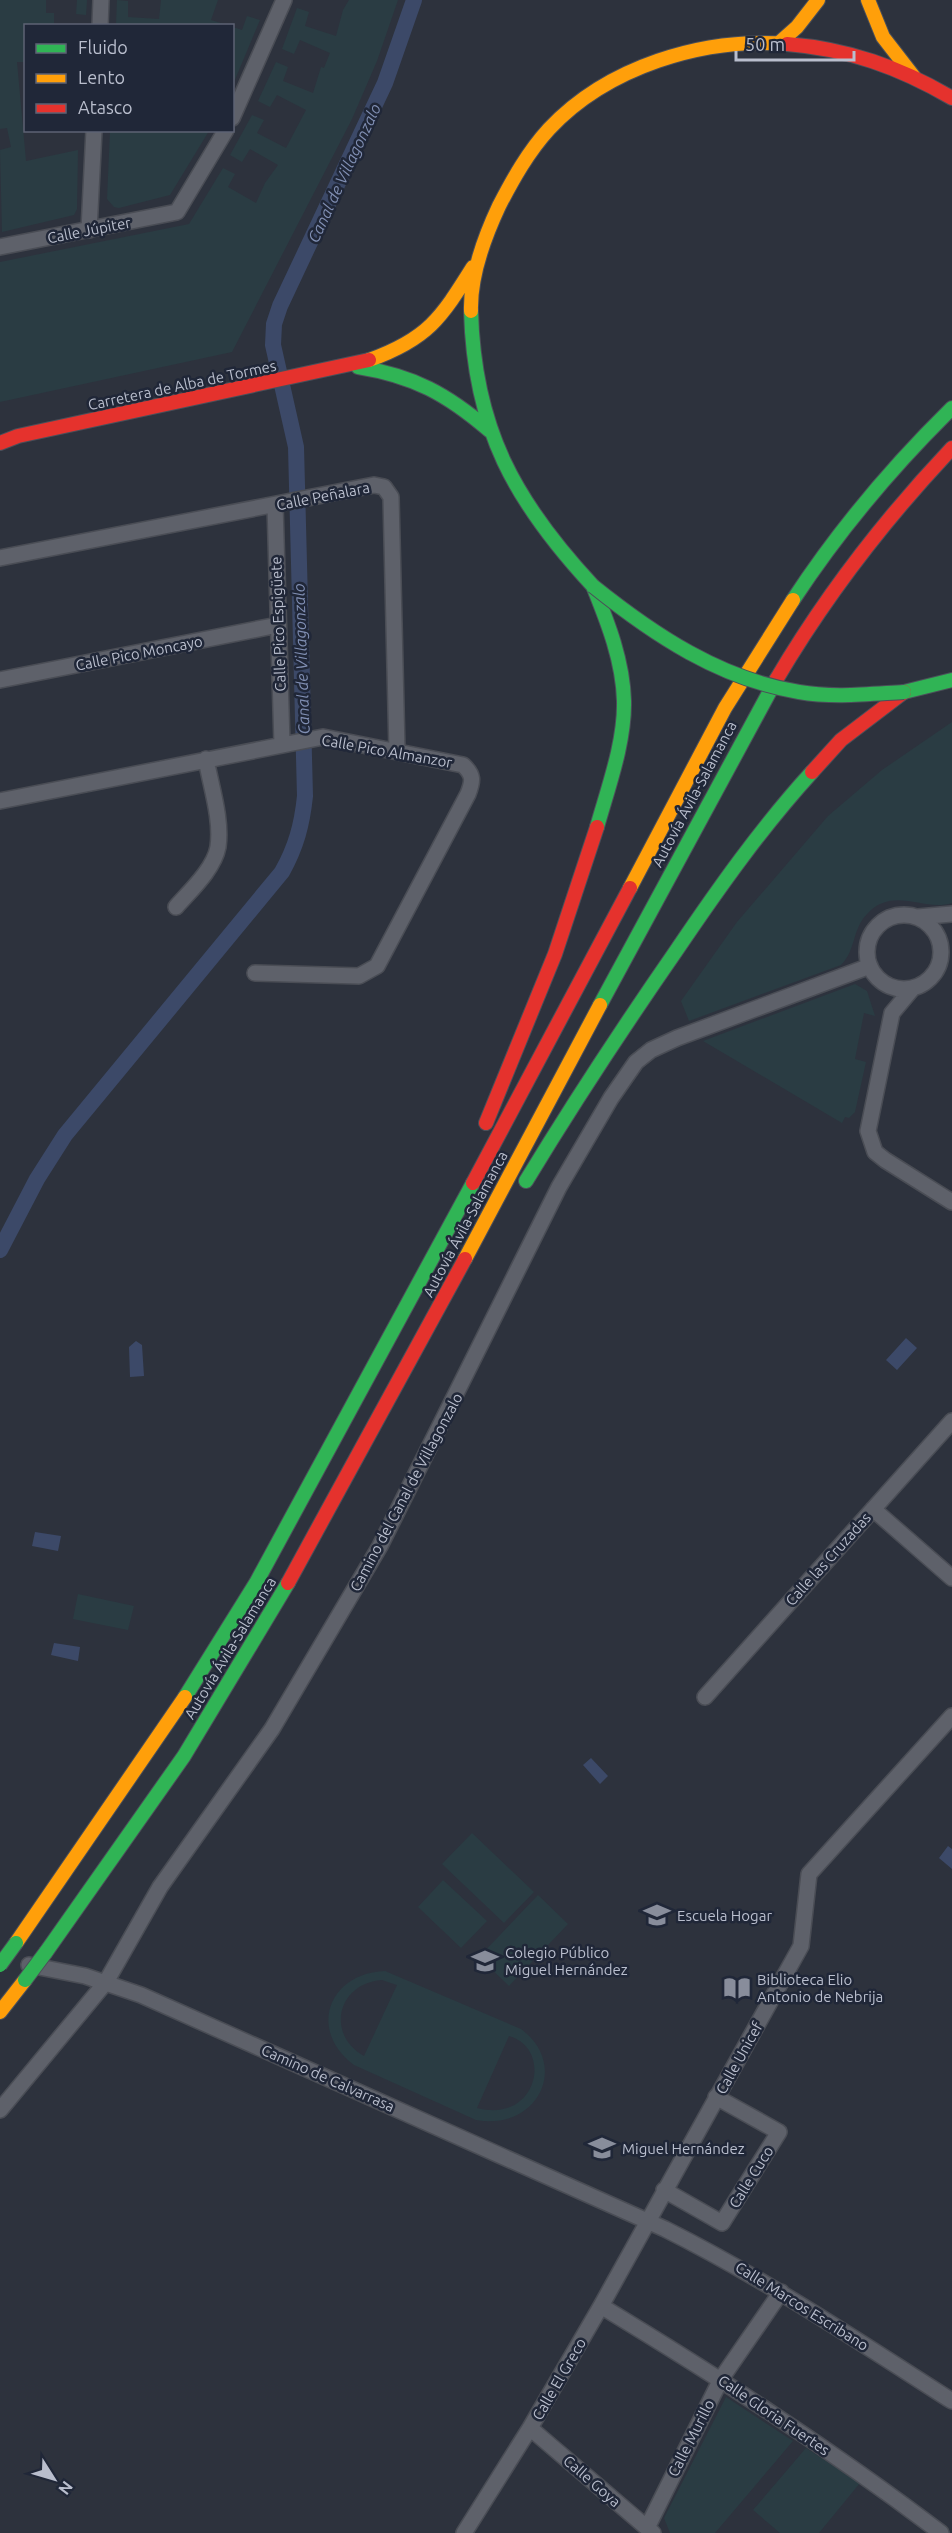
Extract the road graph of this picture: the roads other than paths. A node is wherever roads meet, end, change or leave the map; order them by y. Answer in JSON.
{"nodes":[{"id":1,"x":101,"y":0,"type":"edge"},
{"id":2,"x":284,"y":0,"type":"edge"},
{"id":3,"x":818,"y":0,"type":"edge"},
{"id":4,"x":868,"y":0,"type":"edge"},
{"id":5,"x":100,"y":24,"type":"edge"},
{"id":6,"x":779,"y":43,"type":"junction"},
{"id":7,"x":914,"y":77,"type":"junction"},
{"id":8,"x":952,"y":98,"type":"edge"},
{"id":9,"x":234,"y":114,"type":"edge"},
{"id":10,"x":94,"y":132,"type":"edge"},
{"id":11,"x":225,"y":132,"type":"edge"},
{"id":12,"x":89,"y":230,"type":"junction"},
{"id":13,"x":0,"y":247,"type":"edge"},
{"id":14,"x":482,"y":253,"type":"junction"},
{"id":15,"x":353,"y":366,"type":"junction"},
{"id":16,"x":952,"y":408,"type":"edge"},
{"id":17,"x":491,"y":432,"type":"junction"},
{"id":18,"x":0,"y":436,"type":"edge"},
{"id":19,"x":18,"y":436,"type":"junction"},
{"id":20,"x":0,"y":443,"type":"edge"},
{"id":21,"x":952,"y":448,"type":"edge"},
{"id":22,"x":281,"y":503,"type":"junction"},
{"id":23,"x":0,"y":558,"type":"edge"},
{"id":24,"x":593,"y":586,"type":"junction"},
{"id":25,"x":278,"y":625,"type":"junction"},
{"id":26,"x":0,"y":680,"type":"edge"},
{"id":27,"x":952,"y":680,"type":"edge"},
{"id":28,"x":904,"y":692,"type":"junction"},
{"id":29,"x":287,"y":743,"type":"junction"},
{"id":30,"x":397,"y":751,"type":"junction"},
{"id":31,"x":206,"y":759,"type":"junction"},
{"id":32,"x":0,"y":801,"type":"edge"},
{"id":33,"x":176,"y":907,"type":"dead end"},
{"id":34,"x":952,"y":914,"type":"edge"},
{"id":35,"x":918,"y":917,"type":"junction"},
{"id":36,"x":952,"y":936,"type":"edge"},
{"id":37,"x":942,"y":954,"type":"junction"},
{"id":38,"x":870,"y":966,"type":"junction"},
{"id":39,"x":255,"y":973,"type":"dead end"},
{"id":40,"x":880,"y":980,"type":"junction"},
{"id":41,"x":913,"y":988,"type":"junction"},
{"id":42,"x":892,"y":1013,"type":"junction"},
{"id":43,"x":479,"y":1137,"type":"dead end"},
{"id":44,"x":470,"y":1158,"type":"dead end"},
{"id":45,"x":520,"y":1192,"type":"dead end"},
{"id":46,"x":952,"y":1202,"type":"edge"},
{"id":47,"x":492,"y":1239,"type":"dead end"},
{"id":48,"x":431,"y":1260,"type":"junction"},
{"id":49,"x":431,"y":1324,"type":"junction"},
{"id":50,"x":952,"y":1421,"type":"edge"},
{"id":51,"x":873,"y":1509,"type":"junction"},
{"id":52,"x":952,"y":1578,"type":"edge"},
{"id":53,"x":705,"y":1697,"type":"dead end"},
{"id":54,"x":952,"y":1716,"type":"edge"},
{"id":55,"x":0,"y":1960,"type":"edge"},
{"id":56,"x":0,"y":1965,"type":"edge"},
{"id":57,"x":106,"y":1982,"type":"junction"},
{"id":58,"x":0,"y":2012,"type":"edge"},
{"id":59,"x":716,"y":2097,"type":"junction"},
{"id":60,"x":0,"y":2110,"type":"edge"},
{"id":61,"x":664,"y":2190,"type":"junction"},
{"id":62,"x":648,"y":2221,"type":"junction"},
{"id":63,"x":781,"y":2292,"type":"junction"},
{"id":64,"x":601,"y":2306,"type":"junction"},
{"id":65,"x":721,"y":2379,"type":"junction"},
{"id":66,"x":952,"y":2401,"type":"edge"},
{"id":67,"x":530,"y":2428,"type":"junction"},
{"id":68,"x":650,"y":2530,"type":"edge"},
{"id":69,"x":464,"y":2533,"type":"edge"},
{"id":70,"x":941,"y":2533,"type":"edge"}],
"edges":[{"from":1,"to":5,"type":"street"},
{"from":2,"to":9,"type":"street"},
{"from":3,"to":6,"type":"main road"},
{"from":4,"to":7,"type":"main road"},
{"from":6,"to":7,"type":"main road"},
{"from":6,"to":14,"type":"main road"},
{"from":7,"to":8,"type":"main road"},
{"from":10,"to":12,"type":"street"},
{"from":11,"to":12,"type":"street","name":"Calle Júpiter"},
{"from":12,"to":13,"type":"street","name":"Calle Júpiter"},
{"from":14,"to":15,"type":"main road","name":"Carretera de Alba de Tormes"},
{"from":14,"to":17,"type":"main road"},
{"from":15,"to":17,"type":"main road","name":"Carretera de Alba de Tormes"},
{"from":15,"to":19,"type":"main road","name":"Carretera de Alba de Tormes"},
{"from":16,"to":48,"type":"main road","name":"Autovía Ávila-Salamanca"},
{"from":17,"to":24,"type":"main road"},
{"from":18,"to":19,"type":"main road","name":"Carretera de Alba de Tormes"},
{"from":19,"to":20,"type":"main road","name":"Carretera de Alba de Tormes"},
{"from":21,"to":49,"type":"main road","name":"Autovía Ávila-Salamanca"},
{"from":22,"to":23,"type":"street","name":"Calle Peñalara"},
{"from":22,"to":25,"type":"street","name":"Calle Pico Espigüete"},
{"from":22,"to":30,"type":"street","name":"Calle Peñalara"},
{"from":24,"to":28,"type":"main road","bridge":true},
{"from":24,"to":43,"type":"main road"},
{"from":25,"to":26,"type":"street","name":"Calle Pico Moncayo"},
{"from":25,"to":29,"type":"street","name":"Calle Pico Espigüete"},
{"from":27,"to":28,"type":"main road"},
{"from":28,"to":45,"type":"main road"},
{"from":29,"to":30,"type":"street","name":"Calle Pico Almanzor"},
{"from":29,"to":31,"type":"street","name":"Calle Pico Almanzor"},
{"from":30,"to":39,"type":"street","name":"Calle Pico Almanzor"},
{"from":31,"to":32,"type":"street","name":"Calle Pico Almanzor"},
{"from":31,"to":33,"type":"street"},
{"from":34,"to":35,"type":"street"},
{"from":35,"to":37,"type":"street"},
{"from":35,"to":38,"type":"street"},
{"from":36,"to":37,"type":"street"},
{"from":37,"to":41,"type":"street"},
{"from":38,"to":40,"type":"street"},
{"from":38,"to":57,"type":"street","name":"Camino del Canal de Villagonzalo"},
{"from":40,"to":41,"type":"street"},
{"from":40,"to":42,"type":"street"},
{"from":41,"to":42,"type":"street"},
{"from":42,"to":46,"type":"street"},
{"from":44,"to":48,"type":"main road"},
{"from":47,"to":49,"type":"main road"},
{"from":48,"to":56,"type":"main road","name":"Autovía Ávila-Salamanca","bridge":true},
{"from":49,"to":58,"type":"main road","name":"Autovía Ávila-Salamanca","bridge":true},
{"from":50,"to":51,"type":"street","name":"Calle las Cruzadas"},
{"from":51,"to":52,"type":"street"},
{"from":51,"to":53,"type":"street","name":"Calle las Cruzadas"},
{"from":54,"to":59,"type":"street","name":"Calle Unicef"},
{"from":55,"to":57,"type":"street","name":"Camino de Calvarrasa"},
{"from":57,"to":60,"type":"street","name":"Camino del Canal de Villagonzalo"},
{"from":57,"to":62,"type":"street","name":"Camino de Calvarrasa"},
{"from":59,"to":61,"type":"street","name":"Calle Unicef"},
{"from":59,"to":61,"type":"street","name":"Calle Cuco"},
{"from":61,"to":62,"type":"street","name":"Calle Unicef"},
{"from":62,"to":63,"type":"street","name":"Calle Marcos Escribano"},
{"from":62,"to":64,"type":"street","name":"Calle El Greco"},
{"from":63,"to":65,"type":"street","name":"Calle Murillo"},
{"from":63,"to":66,"type":"street","name":"Calle Marcos Escribano"},
{"from":64,"to":65,"type":"street","name":"Calle Gloria Fuertes"},
{"from":64,"to":67,"type":"street","name":"Calle El Greco"},
{"from":65,"to":68,"type":"street","name":"Calle Murillo"},
{"from":65,"to":70,"type":"street","name":"Calle Gloria Fuertes"},
{"from":67,"to":68,"type":"street","name":"Calle Goya"},
{"from":67,"to":69,"type":"street","name":"Calle El Greco"}]}
